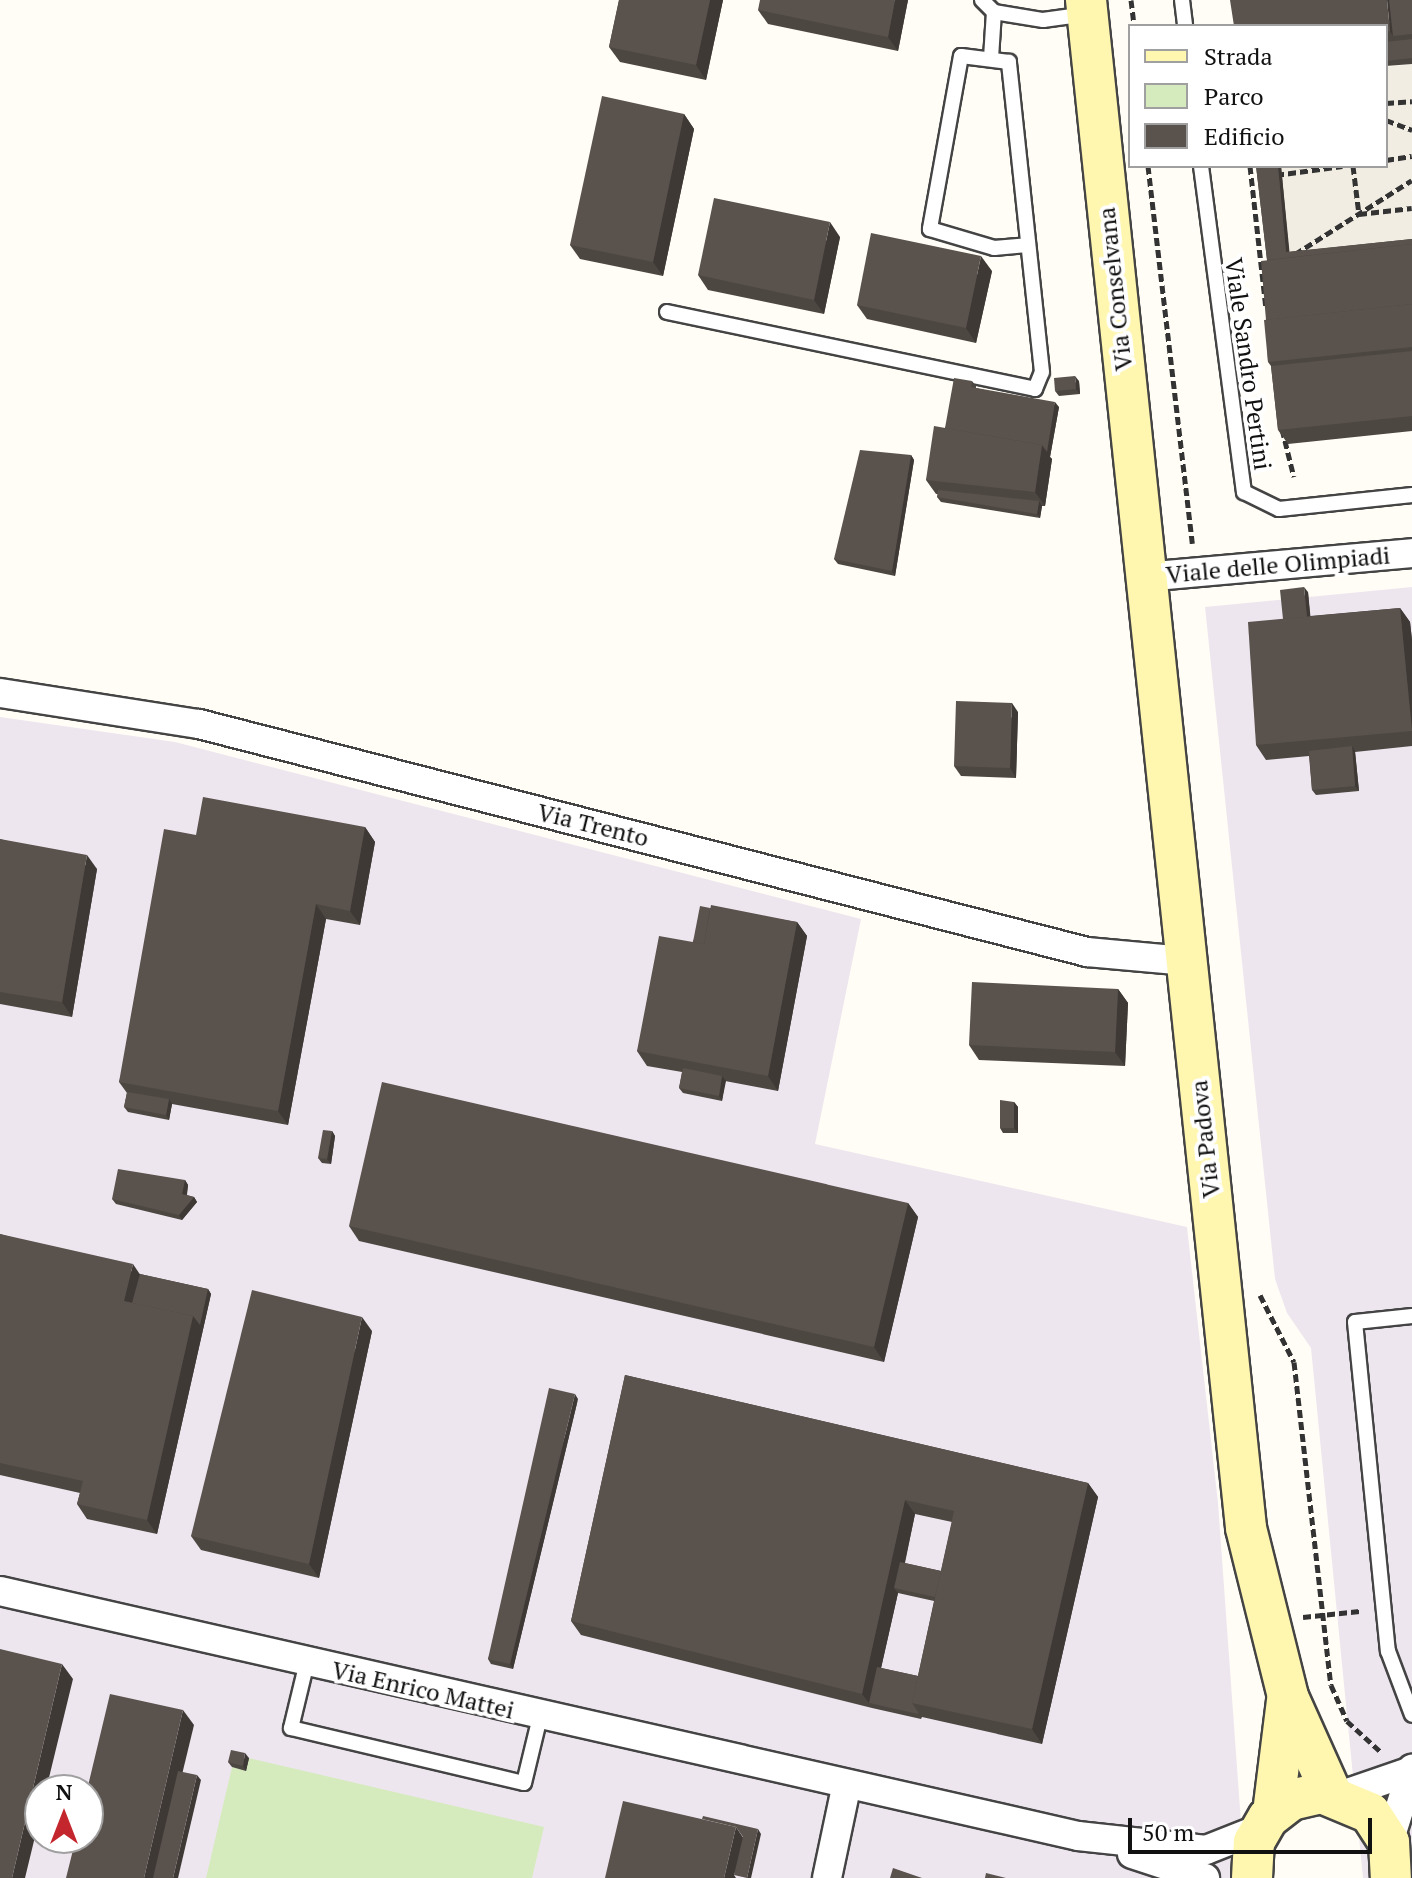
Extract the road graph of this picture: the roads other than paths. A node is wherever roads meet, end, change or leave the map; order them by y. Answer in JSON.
{"nodes":[{"id":1,"x":982,"y":0,"type":"edge"},
{"id":2,"x":1182,"y":0,"type":"edge"},
{"id":3,"x":1087,"y":7,"type":"edge"},
{"id":4,"x":994,"y":12,"type":"junction"},
{"id":5,"x":1185,"y":24,"type":"edge"},
{"id":6,"x":991,"y":58,"type":"junction"},
{"id":7,"x":1201,"y":168,"type":"edge"},
{"id":8,"x":1027,"y":245,"type":"junction"},
{"id":9,"x":667,"y":312,"type":"dead end"},
{"id":10,"x":1412,"y":495,"type":"edge"},
{"id":11,"x":1412,"y":553,"type":"edge"},
{"id":12,"x":1144,"y":577,"type":"junction"},
{"id":13,"x":0,"y":693,"type":"edge"},
{"id":14,"x":1185,"y":961,"type":"junction"},
{"id":15,"x":1412,"y":1316,"type":"edge"},
{"id":16,"x":0,"y":1591,"type":"edge"},
{"id":17,"x":307,"y":1662,"type":"junction"},
{"id":18,"x":1288,"y":1697,"type":"junction"},
{"id":19,"x":1412,"y":1715,"type":"edge"},
{"id":20,"x":540,"y":1717,"type":"junction"},
{"id":21,"x":1404,"y":1766,"type":"edge"},
{"id":22,"x":846,"y":1788,"type":"junction"},
{"id":23,"x":1336,"y":1795,"type":"junction"},
{"id":24,"x":1266,"y":1821,"type":"junction"},
{"id":25,"x":1078,"y":1836,"type":"junction"},
{"id":26,"x":1391,"y":1869,"type":"edge"},
{"id":27,"x":827,"y":1878,"type":"edge"},
{"id":28,"x":1205,"y":1878,"type":"edge"},
{"id":29,"x":1252,"y":1878,"type":"edge"}],
"edges":[{"from":1,"to":4,"type":"lane"},
{"from":2,"to":5,"type":"lane"},
{"from":3,"to":4,"type":"lane"},
{"from":3,"to":12,"type":"main road","name":"Via Conselvana"},
{"from":4,"to":6,"type":"lane"},
{"from":6,"to":8,"type":"lane"},
{"from":6,"to":8,"type":"lane"},
{"from":7,"to":10,"type":"lane","name":"Viale Sandro Pertini"},
{"from":8,"to":9,"type":"lane"},
{"from":11,"to":12,"type":"street","name":"Viale delle Olimpiadi"},
{"from":12,"to":14,"type":"main road","name":"Via Padova"},
{"from":13,"to":14,"type":"street","name":"Via Trento"},
{"from":14,"to":18,"type":"main road","name":"Via Padova"},
{"from":15,"to":19,"type":"lane"},
{"from":16,"to":17,"type":"street","name":"Via Enrico Mattei"},
{"from":17,"to":20,"type":"street","name":"Via Enrico Mattei"},
{"from":17,"to":20,"type":"lane"},
{"from":18,"to":23,"type":"main road","name":"Via Padova"},
{"from":18,"to":24,"type":"main road","name":"Via Padova"},
{"from":20,"to":22,"type":"street","name":"Via Enrico Mattei"},
{"from":21,"to":23,"type":"street"},
{"from":21,"to":26,"type":"street"},
{"from":22,"to":25,"type":"street","name":"Via Enrico Mattei"},
{"from":22,"to":27,"type":"street"},
{"from":23,"to":24,"type":"main road"},
{"from":23,"to":26,"type":"main road"},
{"from":24,"to":25,"type":"street","name":"Via Enrico Mattei"},
{"from":24,"to":29,"type":"main road","name":"Via Padova"},
{"from":25,"to":28,"type":"street","name":"Via Enrico Mattei"}]}
